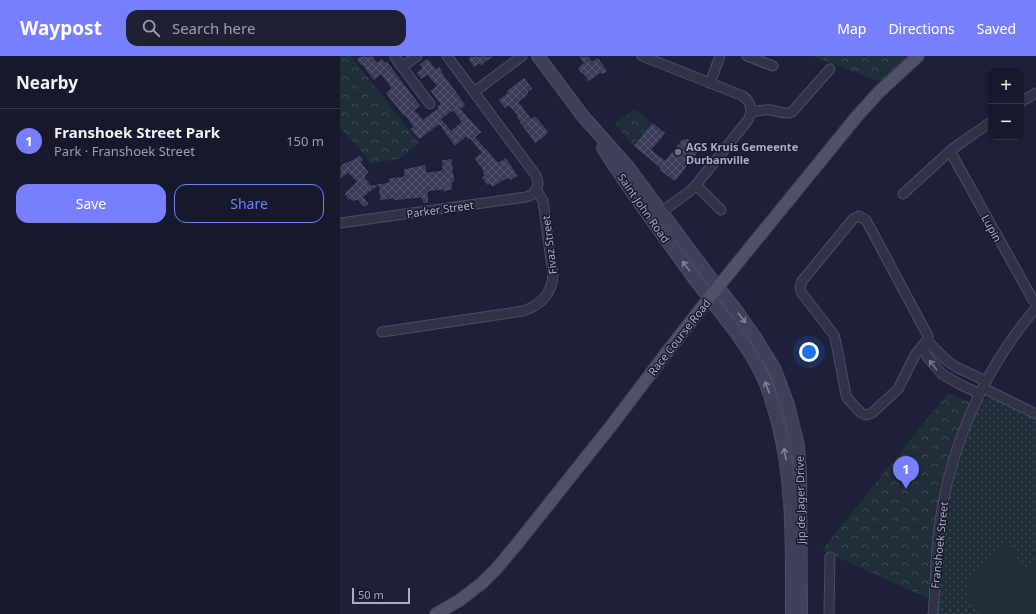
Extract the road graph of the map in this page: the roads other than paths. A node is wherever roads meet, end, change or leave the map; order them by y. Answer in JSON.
{"nodes":[{"id":1,"x":417,"y":56,"type":"edge"},
{"id":2,"x":447,"y":56,"type":"edge"},
{"id":3,"x":522,"y":56,"type":"edge"},
{"id":4,"x":538,"y":56,"type":"edge"},
{"id":5,"x":642,"y":56,"type":"edge"},
{"id":6,"x":720,"y":56,"type":"edge"},
{"id":7,"x":747,"y":56,"type":"edge"},
{"id":8,"x":918,"y":56,"type":"edge"},
{"id":9,"x":395,"y":57,"type":"edge"},
{"id":10,"x":773,"y":66,"type":"dead end"},
{"id":11,"x":402,"y":67,"type":"junction"},
{"id":12,"x":830,"y":69,"type":"dead end"},
{"id":13,"x":710,"y":83,"type":"junction"},
{"id":14,"x":474,"y":92,"type":"junction"},
{"id":15,"x":1036,"y":93,"type":"edge"},
{"id":16,"x":1024,"y":100,"type":"edge"},
{"id":17,"x":430,"y":104,"type":"dead end"},
{"id":18,"x":751,"y":112,"type":"junction"},
{"id":19,"x":582,"y":115,"type":"junction"},
{"id":20,"x":988,"y":124,"type":"edge"},
{"id":21,"x":950,"y":151,"type":"junction"},
{"id":22,"x":696,"y":185,"type":"junction"},
{"id":23,"x":536,"y":189,"type":"junction"},
{"id":24,"x":903,"y":194,"type":"dead end"},
{"id":25,"x":721,"y":210,"type":"dead end"},
{"id":26,"x":661,"y":212,"type":"junction"},
{"id":27,"x":340,"y":221,"type":"edge"},
{"id":28,"x":718,"y":287,"type":"junction"},
{"id":29,"x":709,"y":298,"type":"junction"},
{"id":30,"x":1036,"y":304,"type":"edge"},
{"id":31,"x":1036,"y":308,"type":"edge"},
{"id":32,"x":382,"y":332,"type":"dead end"},
{"id":33,"x":924,"y":344,"type":"junction"},
{"id":34,"x":983,"y":388,"type":"junction"},
{"id":35,"x":1036,"y":414,"type":"edge"},
{"id":36,"x":830,"y":557,"type":"dead end"},
{"id":37,"x":436,"y":614,"type":"edge"},
{"id":38,"x":792,"y":614,"type":"edge"},
{"id":39,"x":801,"y":614,"type":"edge"},
{"id":40,"x":829,"y":614,"type":"edge"},
{"id":41,"x":933,"y":614,"type":"edge"}],
"edges":[{"from":1,"to":11,"type":"street"},
{"from":2,"to":14,"type":"street","name":"Fivaz Street"},
{"from":3,"to":14,"type":"street"},
{"from":4,"to":19,"type":"main road","name":"Saint John Road"},
{"from":5,"to":13,"type":"street"},
{"from":6,"to":13,"type":"street"},
{"from":7,"to":10,"type":"street"},
{"from":8,"to":28,"type":"main road","name":"Race Course Road"},
{"from":9,"to":11,"type":"street"},
{"from":11,"to":17,"type":"street"},
{"from":12,"to":18,"type":"street"},
{"from":13,"to":18,"type":"street"},
{"from":14,"to":23,"type":"street","name":"Fivaz Street"},
{"from":15,"to":16,"type":"street"},
{"from":18,"to":22,"type":"street"},
{"from":19,"to":26,"type":"main road","name":"Saint John Road"},
{"from":29,"to":19,"type":"main road","name":"Saint John Road","one_way":true},
{"from":20,"to":21,"type":"street"},
{"from":21,"to":24,"type":"street"},
{"from":21,"to":30,"type":"street","name":"Lupin"},
{"from":22,"to":25,"type":"street"},
{"from":22,"to":26,"type":"street"},
{"from":23,"to":27,"type":"street","name":"Parker Street"},
{"from":23,"to":32,"type":"street","name":"Fivaz Street"},
{"from":26,"to":28,"type":"main road","name":"Saint John Road"},
{"from":28,"to":29,"type":"main road","name":"Race Course Road"},
{"from":28,"to":39,"type":"main road","name":"Jip de Jager Drive","one_way":true},
{"from":29,"to":37,"type":"main road","name":"Race Course Road"},
{"from":38,"to":29,"type":"main road","name":"Jip de Jager Drive","one_way":true},
{"from":31,"to":34,"type":"street","name":"Franshoek Street"},
{"from":33,"to":33,"type":"street"},
{"from":33,"to":34,"type":"street"},
{"from":34,"to":33,"type":"street","one_way":true},
{"from":34,"to":35,"type":"street"},
{"from":34,"to":41,"type":"street","name":"Franshoek Street"},
{"from":36,"to":40,"type":"street"}]}
